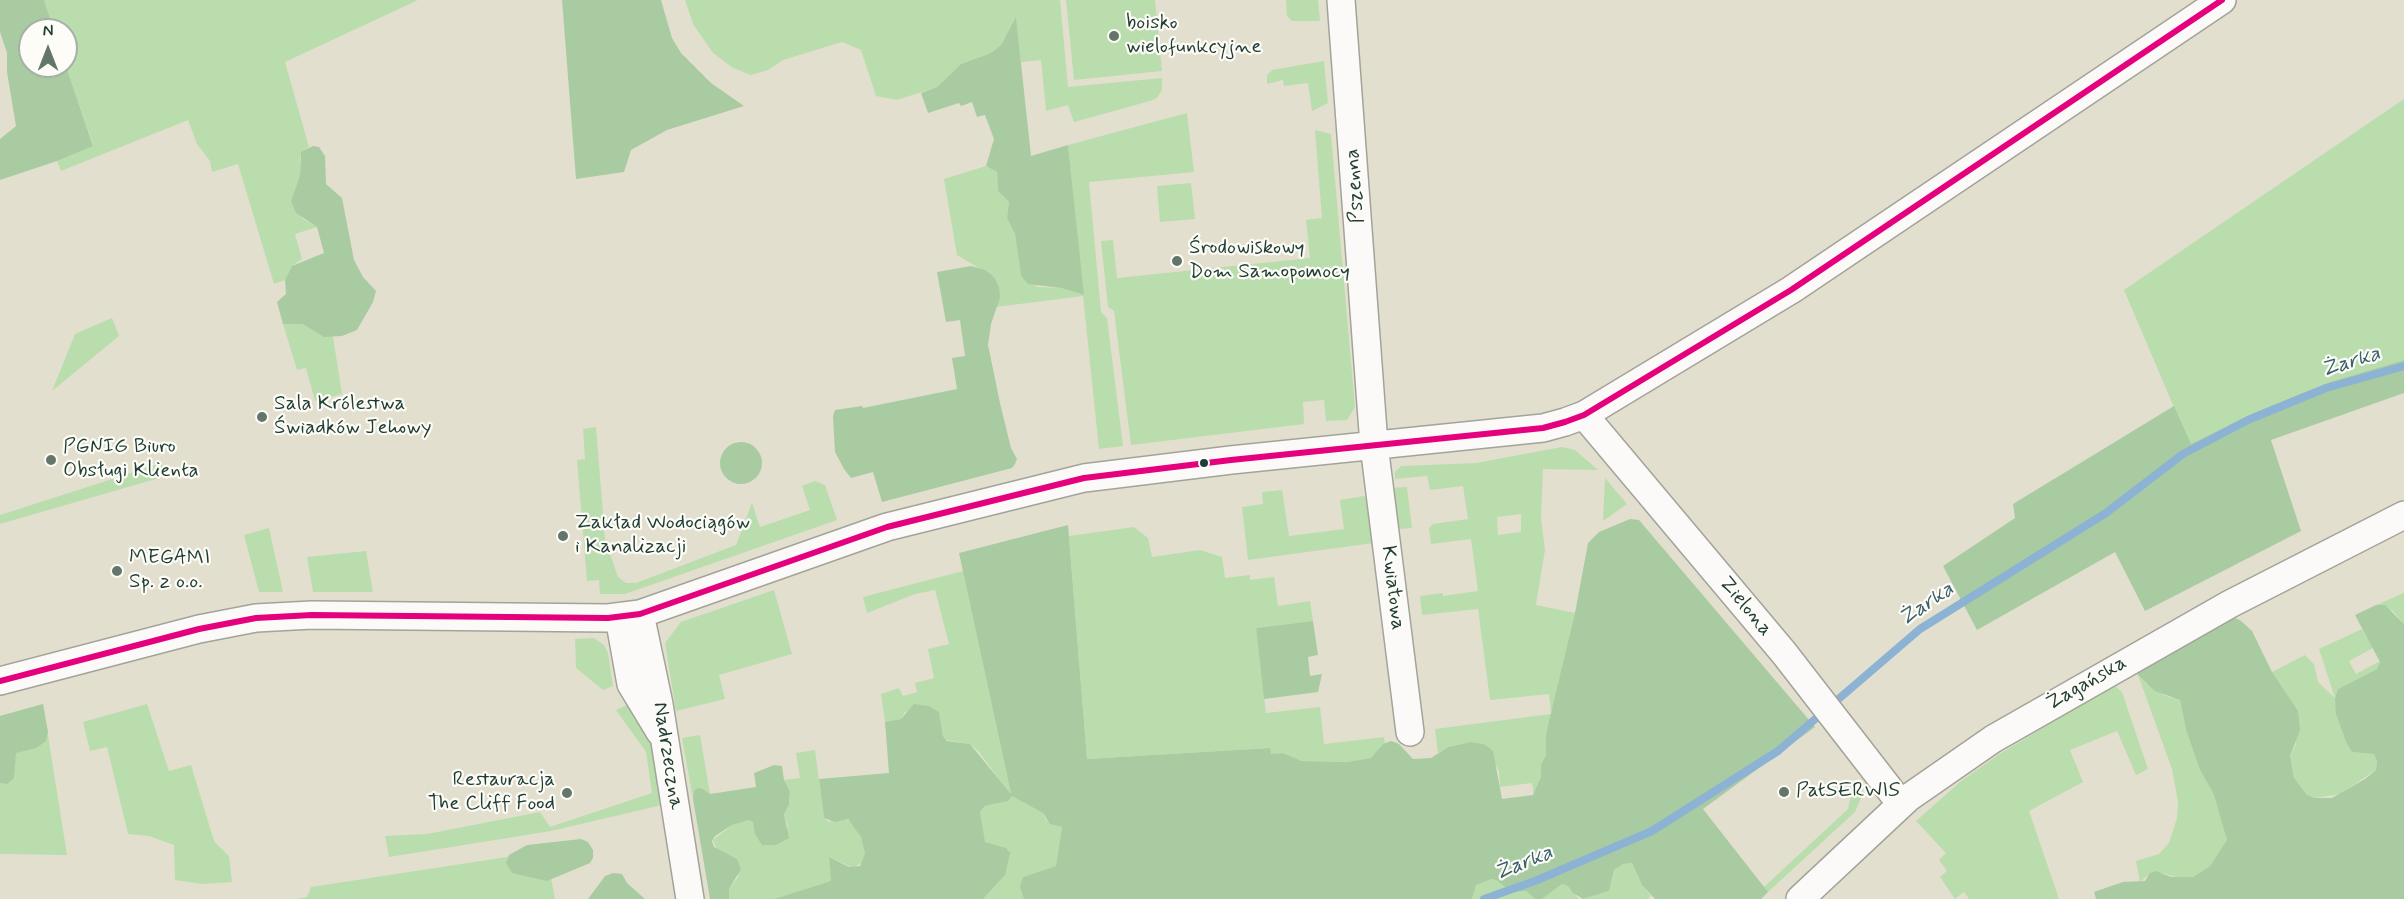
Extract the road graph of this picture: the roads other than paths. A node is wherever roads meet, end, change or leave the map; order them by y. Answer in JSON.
{"nodes":[{"id":1,"x":1341,"y":0,"type":"edge"},
{"id":2,"x":2222,"y":0,"type":"edge"},
{"id":3,"x":1584,"y":415,"type":"junction"},
{"id":4,"x":1374,"y":445,"type":"junction"},
{"id":5,"x":2404,"y":515,"type":"edge"},
{"id":6,"x":629,"y":615,"type":"junction"},
{"id":7,"x":0,"y":681,"type":"edge"},
{"id":8,"x":1410,"y":732,"type":"dead end"},
{"id":9,"x":1902,"y":804,"type":"junction"},
{"id":10,"x":690,"y":899,"type":"edge"},
{"id":11,"x":1800,"y":899,"type":"edge"}],
"edges":[{"from":1,"to":4,"type":"street","name":"Pszenna"},
{"from":2,"to":3,"type":"street"},
{"from":3,"to":4,"type":"street"},
{"from":3,"to":9,"type":"street","name":"Zielona"},
{"from":4,"to":6,"type":"street"},
{"from":4,"to":8,"type":"street","name":"Kwiatowa"},
{"from":5,"to":9,"type":"street","name":"Żagańska"},
{"from":6,"to":7,"type":"street"},
{"from":6,"to":10,"type":"street","name":"Nadrzeczna"},
{"from":9,"to":11,"type":"street","name":"Żagańska"}]}
